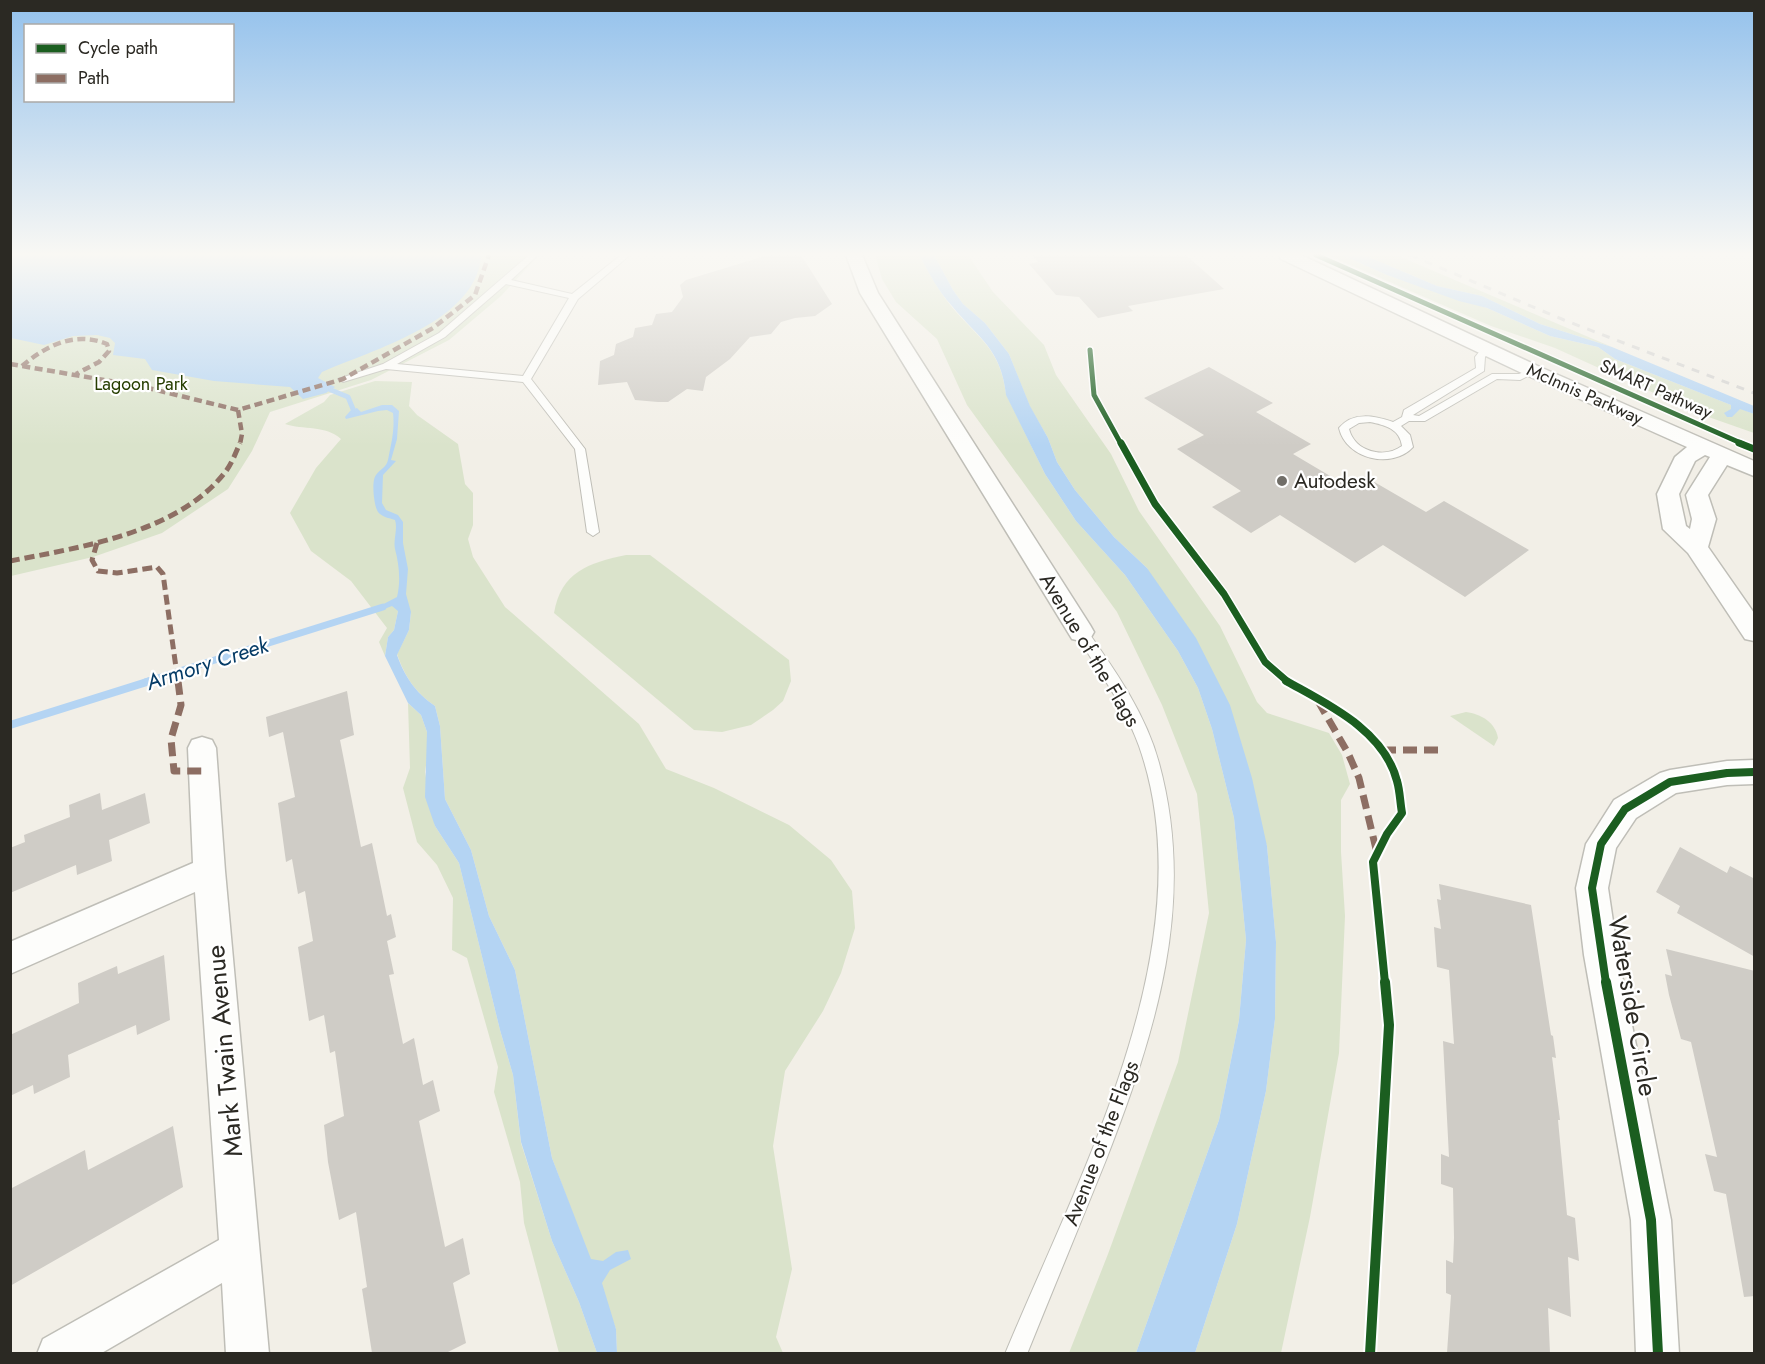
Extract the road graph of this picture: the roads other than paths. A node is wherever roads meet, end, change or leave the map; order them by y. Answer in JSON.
{"nodes":[{"id":1,"x":460,"y":319,"type":"edge"},
{"id":2,"x":561,"y":319,"type":"edge"},
{"id":3,"x":885,"y":319,"type":"edge"},
{"id":4,"x":1422,"y":319,"type":"edge"},
{"id":5,"x":1486,"y":349,"type":"junction"},
{"id":6,"x":386,"y":366,"type":"junction"},
{"id":7,"x":1481,"y":369,"type":"junction"},
{"id":8,"x":1533,"y":371,"type":"junction"},
{"id":9,"x":1494,"y":375,"type":"junction"},
{"id":10,"x":343,"y":379,"type":"dead end"},
{"id":11,"x":526,"y":379,"type":"junction"},
{"id":12,"x":1407,"y":418,"type":"junction"},
{"id":13,"x":1394,"y":426,"type":"junction"},
{"id":14,"x":1713,"y":452,"type":"junction"},
{"id":15,"x":1755,"y":469,"type":"edge"},
{"id":16,"x":593,"y":532,"type":"dead end"},
{"id":17,"x":1081,"y":632,"type":"joint"},
{"id":18,"x":1755,"y":632,"type":"edge"},
{"id":19,"x":202,"y":748,"type":"dead end"},
{"id":20,"x":1755,"y":772,"type":"edge"},
{"id":21,"x":209,"y":871,"type":"junction"},
{"id":22,"x":10,"y":958,"type":"edge"},
{"id":23,"x":240,"y":1250,"type":"junction"},
{"id":24,"x":58,"y":1353,"type":"edge"},
{"id":25,"x":248,"y":1353,"type":"edge"},
{"id":26,"x":1016,"y":1353,"type":"edge"},
{"id":27,"x":1658,"y":1353,"type":"edge"}],
"edges":[{"from":1,"to":6,"type":"lane"},
{"from":2,"to":11,"type":"lane"},
{"from":3,"to":17,"type":"street","name":"Avenue of the Flags"},
{"from":4,"to":5,"type":"street","name":"McInnis Parkway"},
{"from":5,"to":7,"type":"lane"},
{"from":5,"to":8,"type":"street","name":"McInnis Parkway"},
{"from":6,"to":10,"type":"lane"},
{"from":6,"to":11,"type":"lane"},
{"from":7,"to":9,"type":"lane"},
{"from":7,"to":12,"type":"lane"},
{"from":8,"to":9,"type":"lane"},
{"from":8,"to":14,"type":"street","name":"McInnis Parkway"},
{"from":9,"to":12,"type":"lane"},
{"from":11,"to":16,"type":"lane"},
{"from":12,"to":13,"type":"lane"},
{"from":13,"to":13,"type":"lane"},
{"from":14,"to":15,"type":"street","name":"McInnis Parkway"},
{"from":14,"to":18,"type":"street"},
{"from":17,"to":26,"type":"lane","name":"Avenue of the Flags"},
{"from":19,"to":21,"type":"street","name":"Mark Twain Avenue"},
{"from":20,"to":27,"type":"street","name":"Waterside Circle"},
{"from":21,"to":22,"type":"street"},
{"from":21,"to":23,"type":"street","name":"Mark Twain Avenue"},
{"from":23,"to":24,"type":"street"},
{"from":23,"to":25,"type":"street","name":"Mark Twain Avenue"}]}
